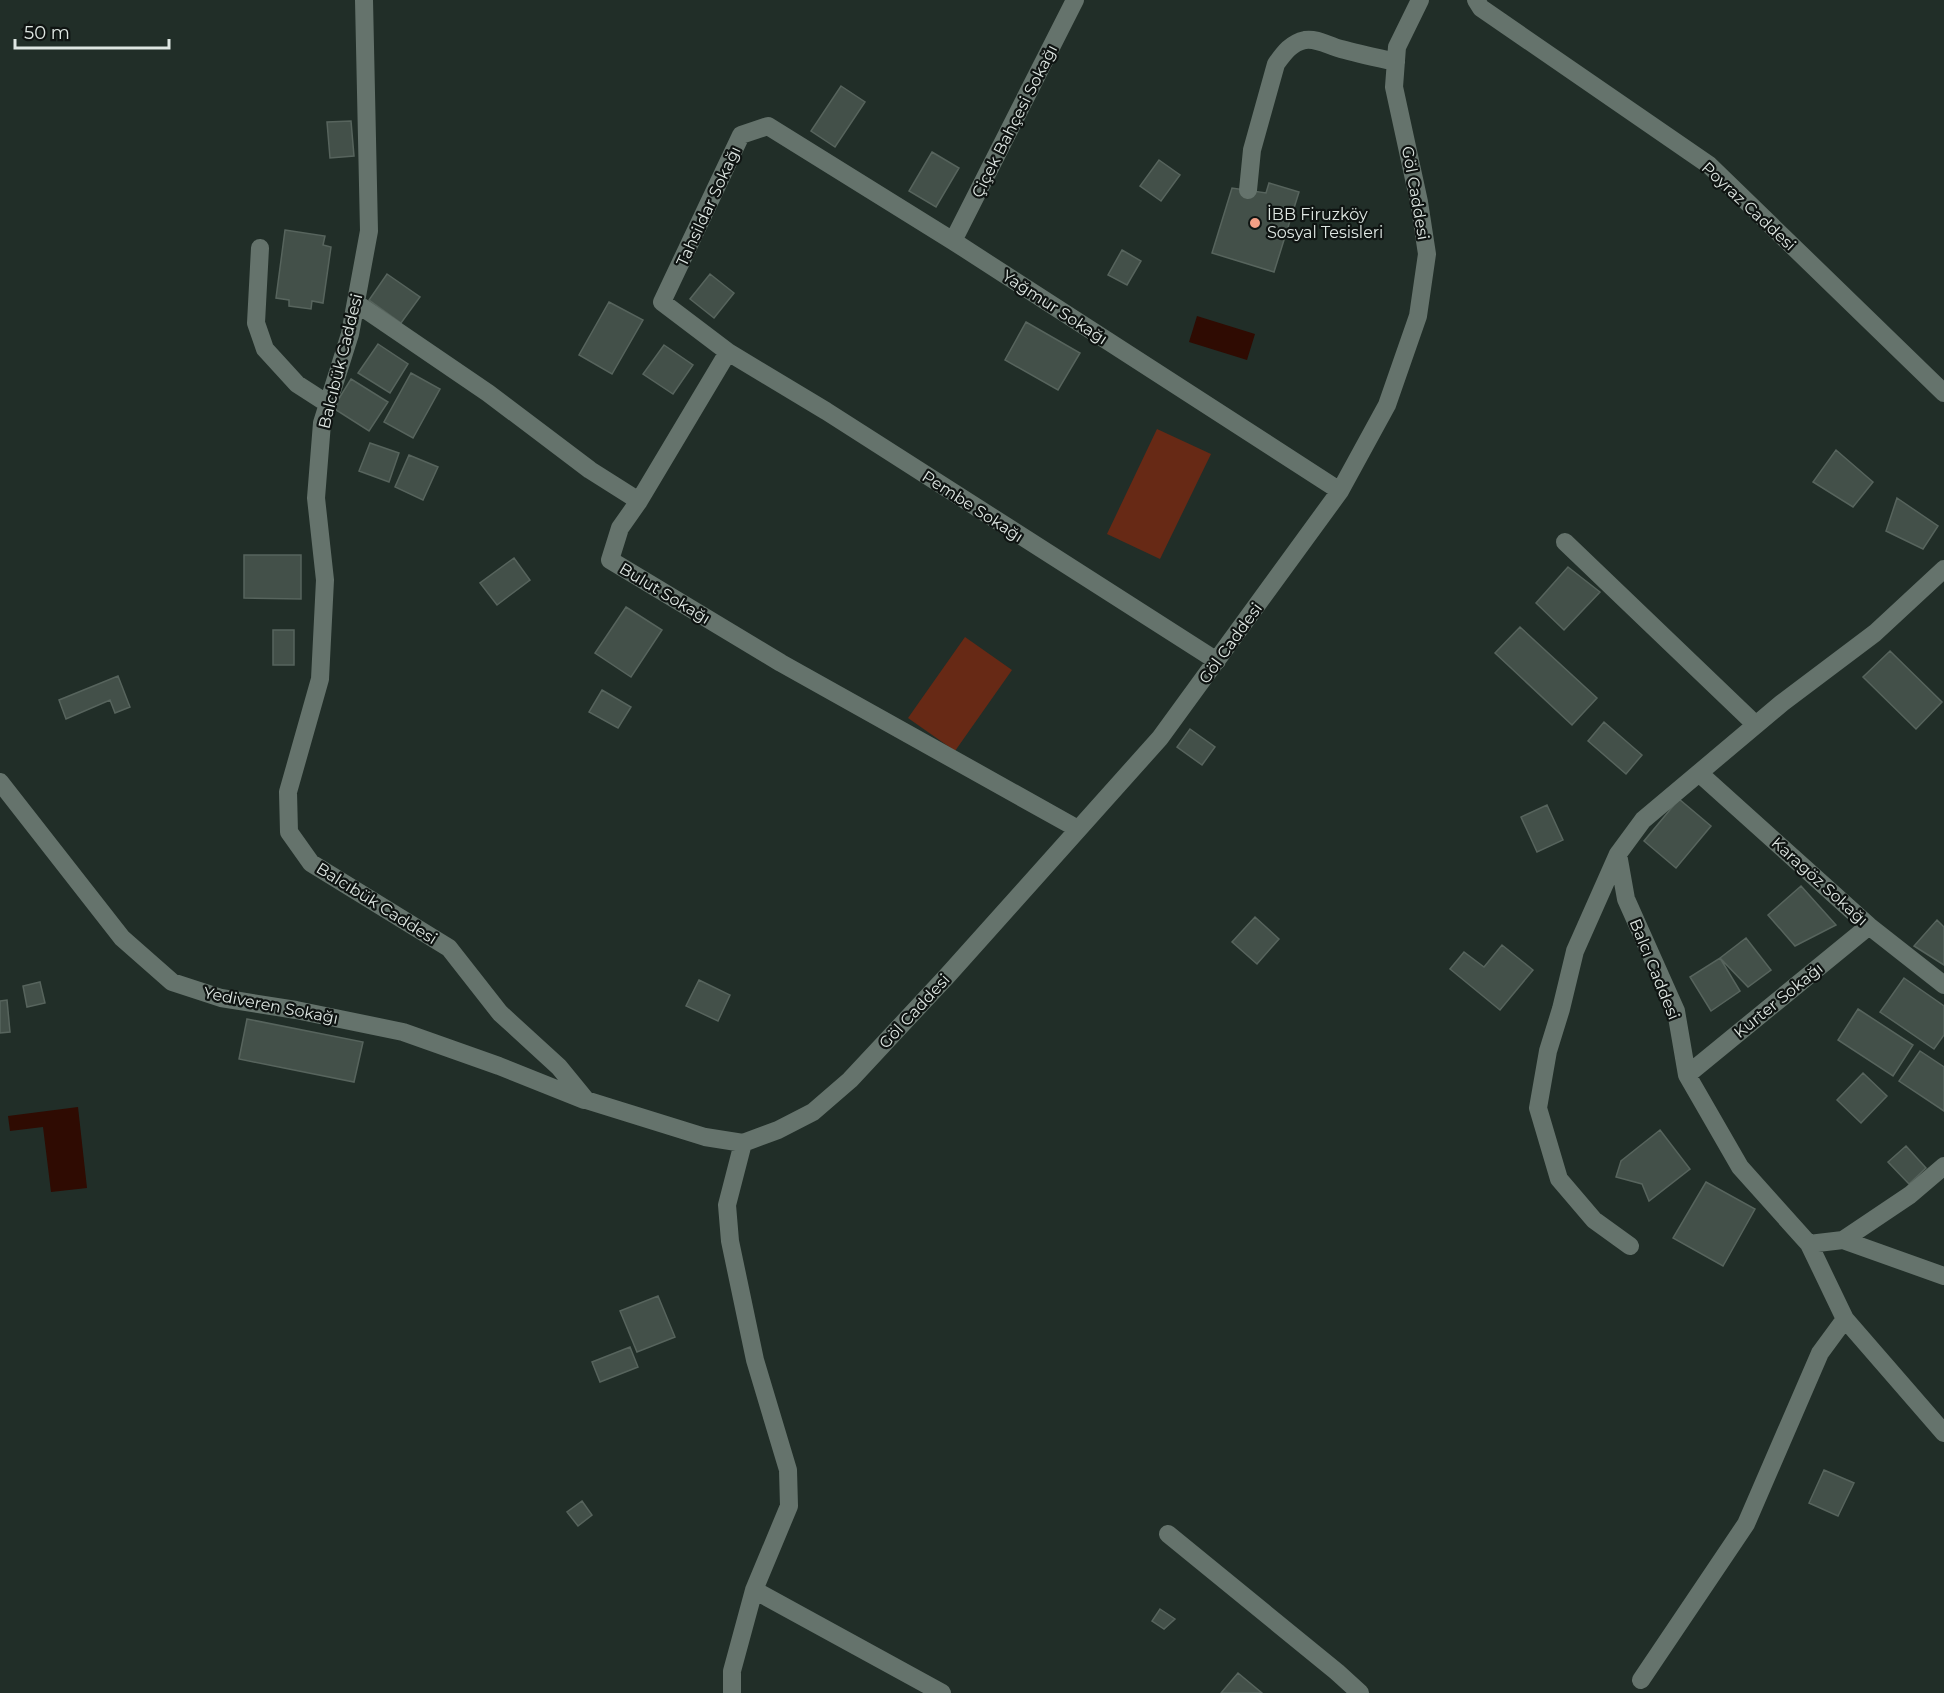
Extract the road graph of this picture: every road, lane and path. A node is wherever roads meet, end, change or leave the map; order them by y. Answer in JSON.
{"nodes":[{"id":1,"x":364,"y":0,"type":"edge"},
{"id":2,"x":1075,"y":0,"type":"edge"},
{"id":3,"x":1420,"y":0,"type":"edge"},
{"id":4,"x":1476,"y":0,"type":"edge"},
{"id":5,"x":1396,"y":62,"type":"junction"},
{"id":6,"x":768,"y":126,"type":"joint"},
{"id":7,"x":1248,"y":190,"type":"dead end"},
{"id":8,"x":953,"y":241,"type":"junction"},
{"id":9,"x":260,"y":248,"type":"dead end"},
{"id":10,"x":662,"y":302,"type":"joint"},
{"id":11,"x":356,"y":303,"type":"junction"},
{"id":12,"x":728,"y":352,"type":"junction"},
{"id":13,"x":1944,"y":393,"type":"edge"},
{"id":14,"x":328,"y":404,"type":"junction"},
{"id":15,"x":1340,"y":491,"type":"junction"},
{"id":16,"x":639,"y":501,"type":"junction"},
{"id":17,"x":1565,"y":542,"type":"dead end"},
{"id":18,"x":1944,"y":569,"type":"edge"},
{"id":19,"x":1217,"y":661,"type":"junction"},
{"id":20,"x":1756,"y":724,"type":"junction"},
{"id":21,"x":1699,"y":773,"type":"junction"},
{"id":22,"x":0,"y":782,"type":"edge"},
{"id":23,"x":1078,"y":829,"type":"junction"},
{"id":24,"x":1618,"y":854,"type":"junction"},
{"id":25,"x":1869,"y":926,"type":"junction"},
{"id":26,"x":1944,"y":985,"type":"edge"},
{"id":27,"x":1687,"y":1075,"type":"junction"},
{"id":28,"x":586,"y":1100,"type":"junction"},
{"id":29,"x":743,"y":1143,"type":"junction"},
{"id":30,"x":1944,"y":1166,"type":"edge"},
{"id":31,"x":1843,"y":1240,"type":"junction"},
{"id":32,"x":1809,"y":1244,"type":"junction"},
{"id":33,"x":1630,"y":1246,"type":"dead end"},
{"id":34,"x":1944,"y":1276,"type":"edge"},
{"id":35,"x":1845,"y":1319,"type":"junction"},
{"id":36,"x":1944,"y":1433,"type":"edge"},
{"id":37,"x":1168,"y":1534,"type":"dead end"},
{"id":38,"x":754,"y":1590,"type":"junction"},
{"id":39,"x":1641,"y":1680,"type":"dead end"},
{"id":40,"x":732,"y":1693,"type":"edge"},
{"id":41,"x":942,"y":1693,"type":"edge"},
{"id":42,"x":1360,"y":1693,"type":"edge"}],
"edges":[{"from":1,"to":11,"type":"street","name":"Balcıbük Caddesi"},
{"from":2,"to":8,"type":"street","name":"Çiçek Bahçesi Sokağı"},
{"from":3,"to":5,"type":"street","name":"Göl Caddesi"},
{"from":4,"to":13,"type":"street","name":"Poyraz Caddesi"},
{"from":5,"to":7,"type":"street"},
{"from":5,"to":15,"type":"street","name":"Göl Caddesi"},
{"from":6,"to":8,"type":"street","name":"Yağmur Sokağı"},
{"from":6,"to":10,"type":"street","name":"Tahsildar Sokağı"},
{"from":8,"to":15,"type":"street","name":"Yağmur Sokağı"},
{"from":9,"to":14,"type":"street"},
{"from":10,"to":12,"type":"street","name":"Pembe Sokağı"},
{"from":11,"to":14,"type":"street","name":"Balcıbük Caddesi"},
{"from":11,"to":16,"type":"street"},
{"from":12,"to":16,"type":"street"},
{"from":12,"to":19,"type":"street","name":"Pembe Sokağı"},
{"from":14,"to":28,"type":"street","name":"Balcıbük Caddesi"},
{"from":15,"to":19,"type":"street","name":"Göl Caddesi"},
{"from":16,"to":23,"type":"street","name":"Bulut Sokağı"},
{"from":17,"to":20,"type":"street"},
{"from":18,"to":20,"type":"street"},
{"from":19,"to":23,"type":"street","name":"Göl Caddesi"},
{"from":20,"to":21,"type":"street"},
{"from":21,"to":24,"type":"street"},
{"from":21,"to":25,"type":"street","name":"Karagöz Sokağı"},
{"from":22,"to":28,"type":"street","name":"Yediveren Sokağı"},
{"from":23,"to":29,"type":"street","name":"Göl Caddesi"},
{"from":24,"to":27,"type":"street","name":"Balcı Caddesi"},
{"from":24,"to":33,"type":"street"},
{"from":25,"to":26,"type":"street","name":"Karagöz Sokağı"},
{"from":25,"to":27,"type":"street","name":"Kurter Sokağı"},
{"from":27,"to":32,"type":"street","name":"Balcı Caddesi"},
{"from":28,"to":29,"type":"street"},
{"from":29,"to":38,"type":"street"},
{"from":30,"to":31,"type":"street"},
{"from":31,"to":32,"type":"street"},
{"from":31,"to":34,"type":"street"},
{"from":32,"to":35,"type":"street","name":"Balcı Caddesi"},
{"from":35,"to":36,"type":"street","name":"Balcı Caddesi"},
{"from":35,"to":39,"type":"street"},
{"from":37,"to":42,"type":"street"},
{"from":38,"to":40,"type":"street"},
{"from":38,"to":41,"type":"street"}]}
